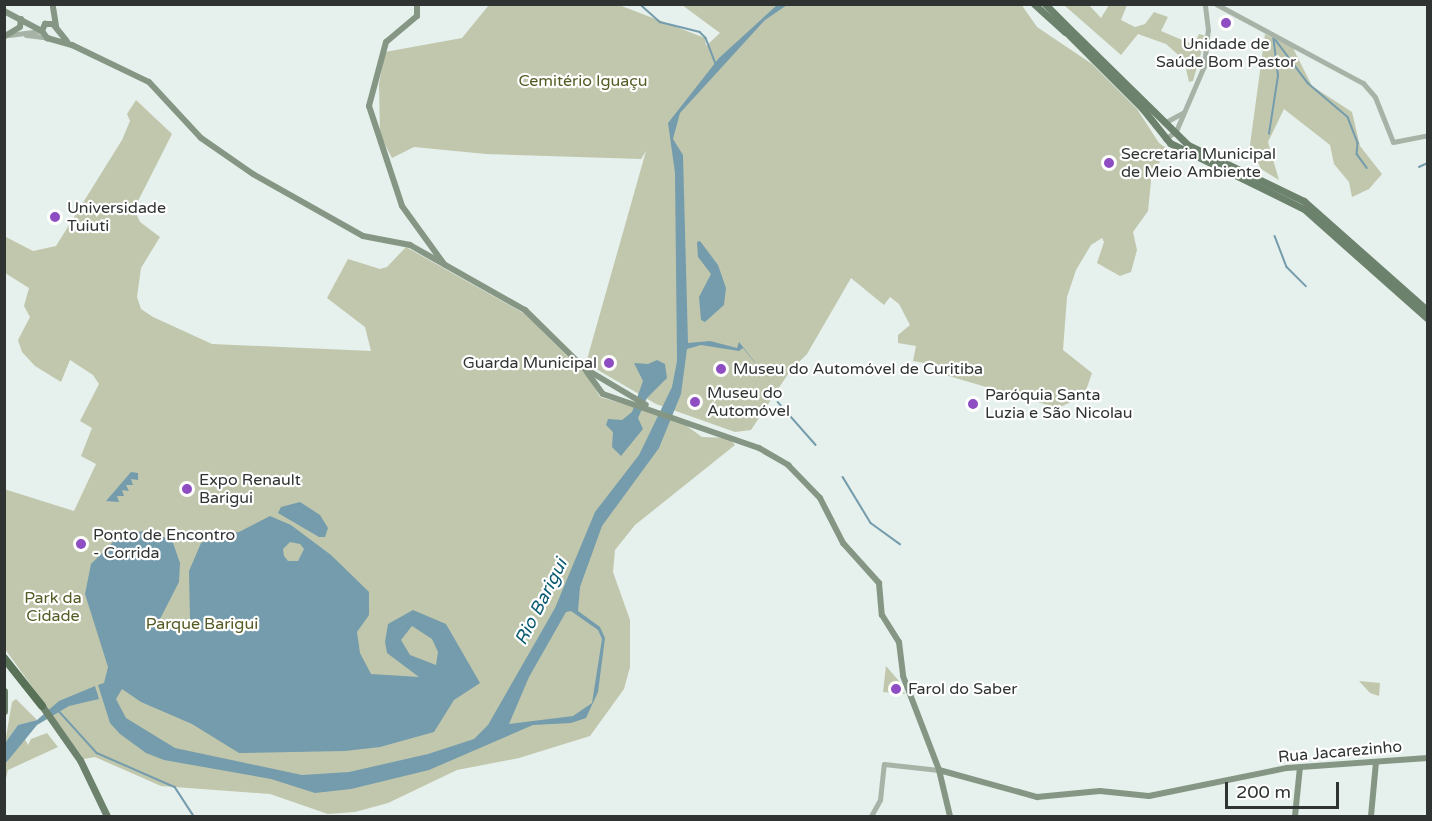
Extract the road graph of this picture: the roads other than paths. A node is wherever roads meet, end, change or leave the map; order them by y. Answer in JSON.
{"nodes":[{"id":1,"x":417,"y":4,"type":"edge"},
{"id":2,"x":1034,"y":4,"type":"edge"},
{"id":3,"x":1045,"y":4,"type":"edge"},
{"id":4,"x":1205,"y":4,"type":"edge"},
{"id":5,"x":1216,"y":4,"type":"edge"},
{"id":6,"x":53,"y":6,"type":"edge"},
{"id":7,"x":4,"y":11,"type":"edge"},
{"id":8,"x":21,"y":20,"type":"junction"},
{"id":9,"x":44,"y":27,"type":"junction"},
{"id":10,"x":57,"y":28,"type":"junction"},
{"id":11,"x":1069,"y":32,"type":"junction"},
{"id":12,"x":18,"y":34,"type":"junction"},
{"id":13,"x":5,"y":36,"type":"edge"},
{"id":14,"x":50,"y":38,"type":"junction"},
{"id":15,"x":72,"y":45,"type":"junction"},
{"id":16,"x":1185,"y":110,"type":"junction"},
{"id":17,"x":1164,"y":123,"type":"junction"},
{"id":18,"x":1156,"y":128,"type":"junction"},
{"id":19,"x":1175,"y":133,"type":"junction"},
{"id":20,"x":1428,"y":135,"type":"edge"},
{"id":21,"x":1165,"y":139,"type":"junction"},
{"id":22,"x":1199,"y":158,"type":"junction"},
{"id":23,"x":1210,"y":158,"type":"junction"},
{"id":24,"x":1231,"y":167,"type":"junction"},
{"id":25,"x":1220,"y":168,"type":"junction"},
{"id":26,"x":1316,"y":218,"type":"junction"},
{"id":27,"x":1327,"y":220,"type":"junction"},
{"id":28,"x":446,"y":267,"type":"junction"},
{"id":29,"x":1392,"y":283,"type":"junction"},
{"id":30,"x":1403,"y":293,"type":"junction"},
{"id":31,"x":1428,"y":311,"type":"edge"},
{"id":32,"x":1428,"y":319,"type":"edge"},
{"id":33,"x":584,"y":368,"type":"junction"},
{"id":34,"x":607,"y":380,"type":"junction"},
{"id":35,"x":600,"y":387,"type":"junction"},
{"id":36,"x":615,"y":387,"type":"junction"},
{"id":37,"x":607,"y":396,"type":"junction"},
{"id":38,"x":633,"y":401,"type":"junction"},
{"id":39,"x":4,"y":658,"type":"edge"},
{"id":40,"x":4,"y":691,"type":"edge"},
{"id":41,"x":42,"y":706,"type":"joint"},
{"id":42,"x":4,"y":711,"type":"edge"},
{"id":43,"x":1428,"y":758,"type":"edge"},
{"id":44,"x":1376,"y":762,"type":"junction"},
{"id":45,"x":1300,"y":766,"type":"junction"},
{"id":46,"x":939,"y":770,"type":"junction"},
{"id":47,"x":107,"y":816,"type":"edge"},
{"id":48,"x":871,"y":816,"type":"edge"},
{"id":49,"x":950,"y":816,"type":"edge"},
{"id":50,"x":1295,"y":816,"type":"edge"},
{"id":51,"x":1371,"y":816,"type":"edge"}],
"edges":[{"from":1,"to":28,"type":"main road"},
{"from":2,"to":11,"type":"main road"},
{"from":3,"to":11,"type":"main road"},
{"from":4,"to":16,"type":"street"},
{"from":5,"to":20,"type":"street"},
{"from":6,"to":9,"type":"main road"},
{"from":6,"to":10,"type":"main road"},
{"from":7,"to":8,"type":"main road"},
{"from":8,"to":9,"type":"main road"},
{"from":8,"to":13,"type":"main road"},
{"from":9,"to":10,"type":"main road"},
{"from":9,"to":12,"type":"street"},
{"from":9,"to":14,"type":"main road"},
{"from":10,"to":14,"type":"main road"},
{"from":10,"to":15,"type":"main road"},
{"from":11,"to":17,"type":"main road"},
{"from":11,"to":18,"type":"main road"},
{"from":12,"to":13,"type":"street"},
{"from":12,"to":14,"type":"street"},
{"from":14,"to":15,"type":"main road"},
{"from":15,"to":28,"type":"main road"},
{"from":16,"to":17,"type":"street"},
{"from":16,"to":19,"type":"street"},
{"from":17,"to":18,"type":"street"},
{"from":17,"to":19,"type":"main road"},
{"from":18,"to":21,"type":"main road"},
{"from":19,"to":21,"type":"street"},
{"from":19,"to":23,"type":"main road"},
{"from":21,"to":22,"type":"main road"},
{"from":22,"to":23,"type":"main road"},
{"from":22,"to":25,"type":"main road"},
{"from":23,"to":24,"type":"main road"},
{"from":24,"to":25,"type":"main road"},
{"from":24,"to":27,"type":"main road"},
{"from":25,"to":26,"type":"main road"},
{"from":26,"to":27,"type":"main road"},
{"from":26,"to":29,"type":"main road"},
{"from":27,"to":29,"type":"main road"},
{"from":28,"to":33,"type":"main road"},
{"from":29,"to":30,"type":"main road"},
{"from":30,"to":31,"type":"main road"},
{"from":30,"to":32,"type":"main road"},
{"from":33,"to":34,"type":"main road"},
{"from":33,"to":35,"type":"main road"},
{"from":34,"to":35,"type":"main road"},
{"from":34,"to":36,"type":"main road"},
{"from":35,"to":37,"type":"main road"},
{"from":36,"to":37,"type":"main road"},
{"from":36,"to":38,"type":"main road"},
{"from":37,"to":38,"type":"main road"},
{"from":38,"to":46,"type":"main road"},
{"from":39,"to":41,"type":"highway"},
{"from":40,"to":42,"type":"main road"},
{"from":41,"to":47,"type":"main road"},
{"from":43,"to":44,"type":"main road","name":"Rua Jacarezinho"},
{"from":44,"to":45,"type":"main road","name":"Rua Jacarezinho"},
{"from":44,"to":51,"type":"main road"},
{"from":45,"to":46,"type":"main road","name":"Rua Jacarezinho"},
{"from":45,"to":50,"type":"main road"},
{"from":46,"to":48,"type":"street"},
{"from":46,"to":49,"type":"main road"}]}
